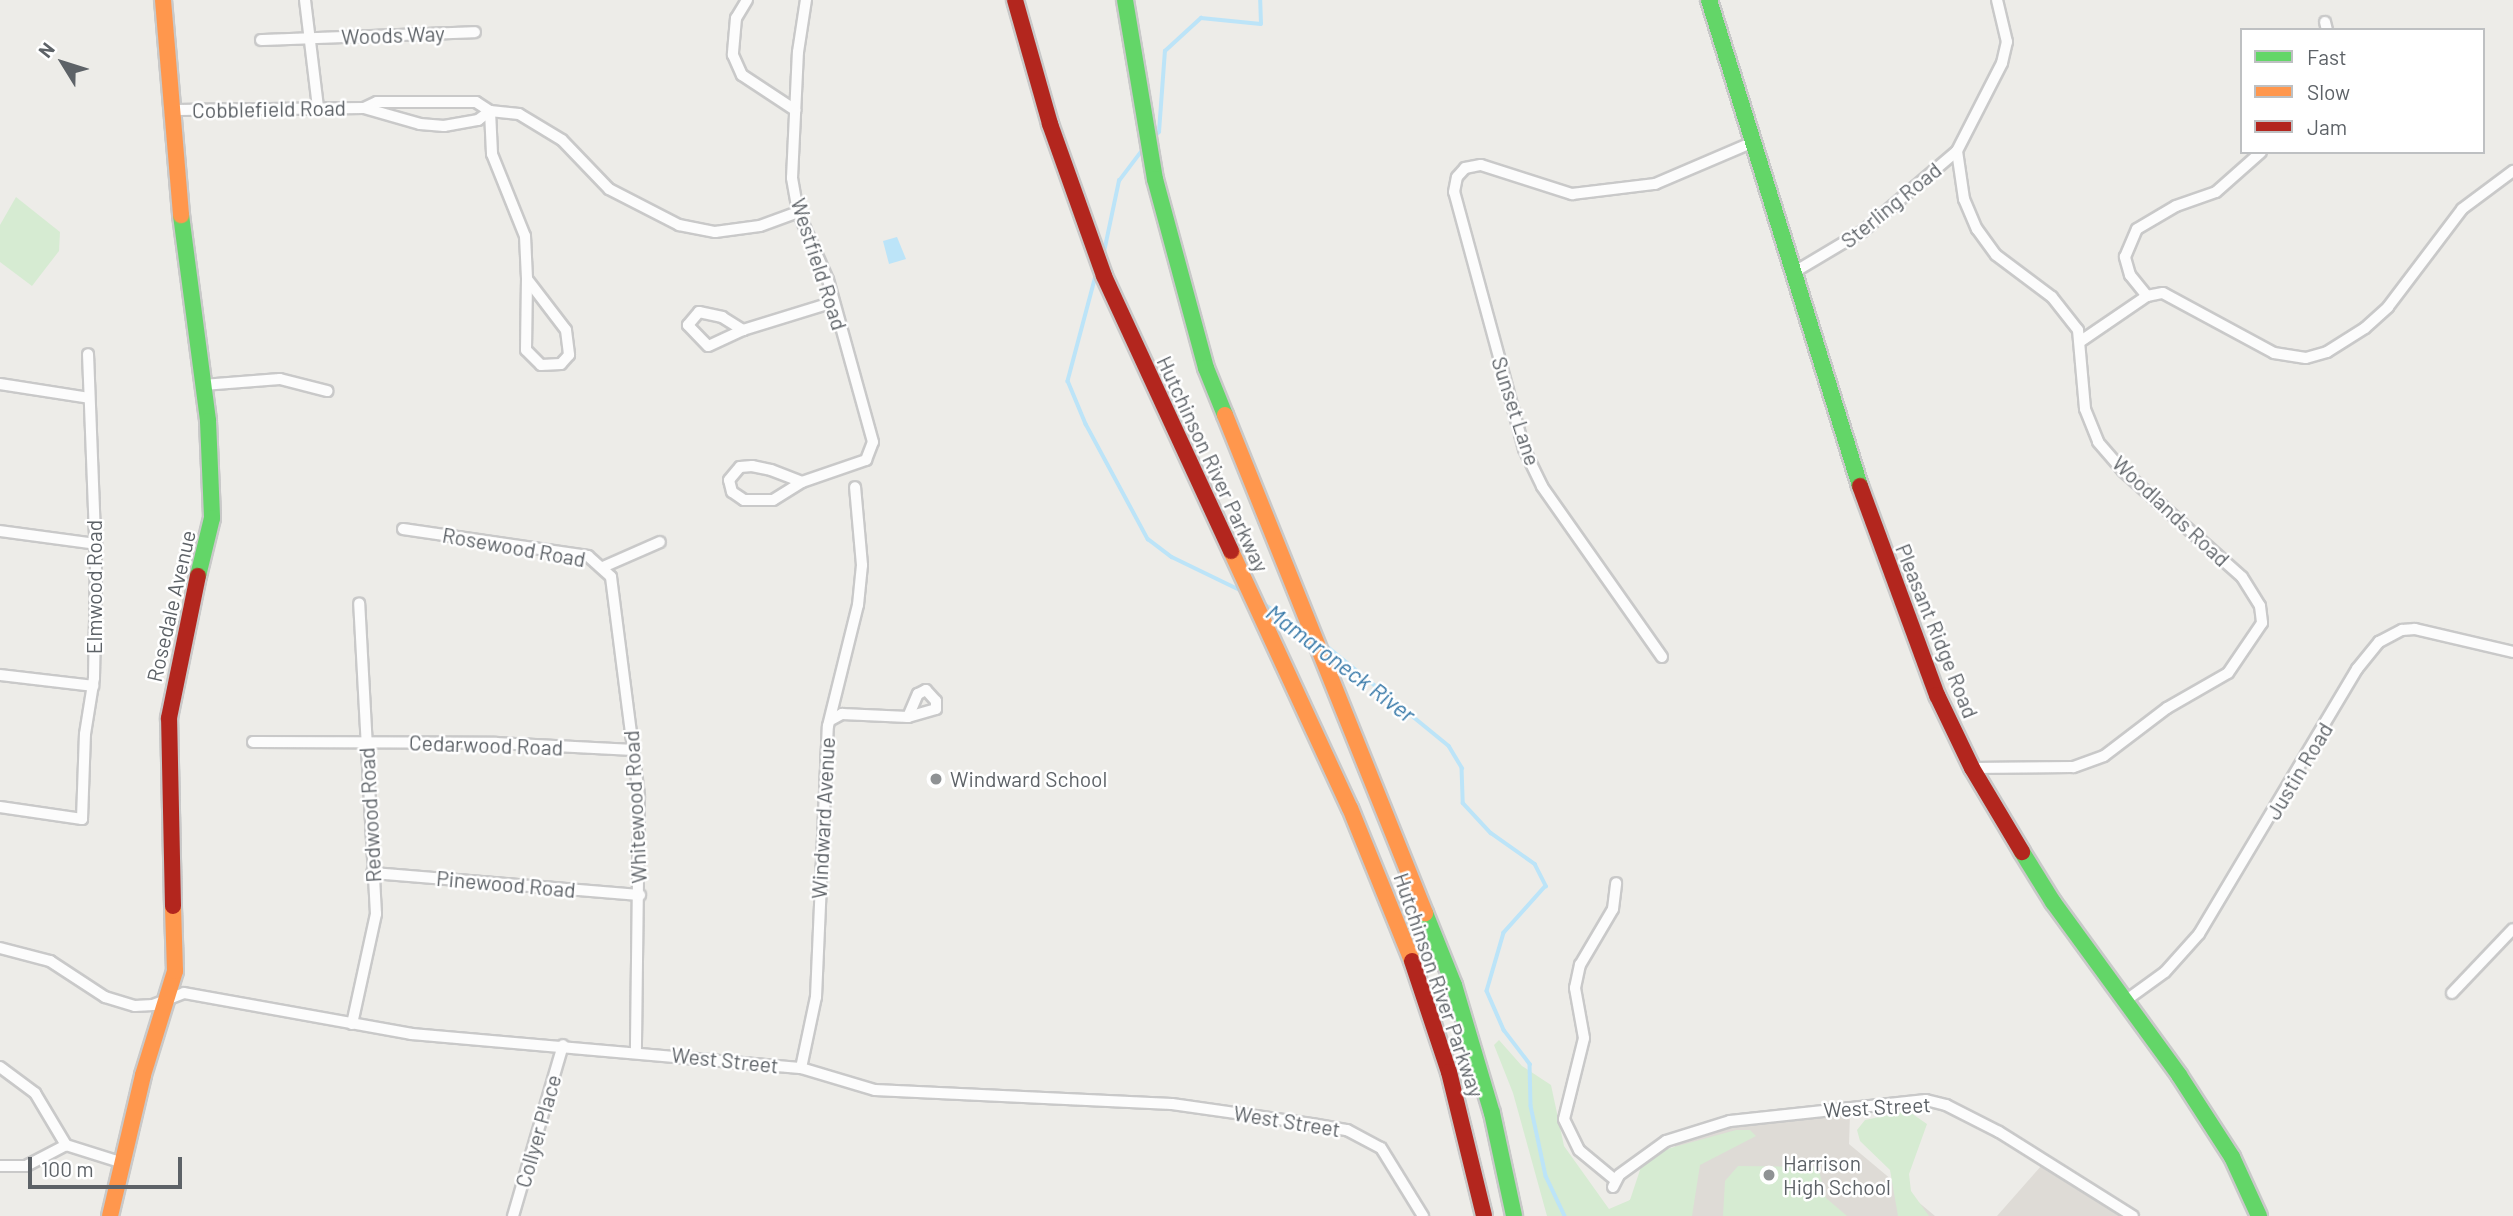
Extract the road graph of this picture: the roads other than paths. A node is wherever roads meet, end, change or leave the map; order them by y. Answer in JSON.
{"nodes":[{"id":1,"x":163,"y":0,"type":"edge"},
{"id":2,"x":305,"y":0,"type":"edge"},
{"id":3,"x":747,"y":0,"type":"edge"},
{"id":4,"x":806,"y":0,"type":"edge"},
{"id":5,"x":1015,"y":0,"type":"edge"},
{"id":6,"x":1125,"y":0,"type":"edge"},
{"id":7,"x":1709,"y":0,"type":"edge"},
{"id":8,"x":1997,"y":0,"type":"edge"},
{"id":9,"x":475,"y":32,"type":"dead end"},
{"id":10,"x":310,"y":38,"type":"junction"},
{"id":11,"x":261,"y":40,"type":"dead end"},
{"id":12,"x":318,"y":108,"type":"junction"},
{"id":13,"x":364,"y":108,"type":"junction"},
{"id":14,"x":175,"y":110,"type":"junction"},
{"id":15,"x":795,"y":110,"type":"junction"},
{"id":16,"x":490,"y":111,"type":"junction"},
{"id":17,"x":1751,"y":144,"type":"junction"},
{"id":18,"x":1957,"y":151,"type":"junction"},
{"id":19,"x":2259,"y":154,"type":"edge"},
{"id":20,"x":2513,"y":171,"type":"edge"},
{"id":21,"x":798,"y":212,"type":"junction"},
{"id":22,"x":1791,"y":274,"type":"junction"},
{"id":23,"x":527,"y":279,"type":"junction"},
{"id":24,"x":2147,"y":296,"type":"junction"},
{"id":25,"x":834,"y":302,"type":"junction"},
{"id":26,"x":743,"y":330,"type":"junction"},
{"id":27,"x":2081,"y":341,"type":"junction"},
{"id":28,"x":88,"y":354,"type":"dead end"},
{"id":29,"x":0,"y":384,"type":"edge"},
{"id":30,"x":203,"y":385,"type":"junction"},
{"id":31,"x":327,"y":391,"type":"dead end"},
{"id":32,"x":89,"y":398,"type":"junction"},
{"id":33,"x":802,"y":482,"type":"junction"},
{"id":34,"x":855,"y":488,"type":"dead end"},
{"id":35,"x":403,"y":529,"type":"dead end"},
{"id":36,"x":0,"y":531,"type":"edge"},
{"id":37,"x":660,"y":542,"type":"dead end"},
{"id":38,"x":96,"y":544,"type":"junction"},
{"id":39,"x":603,"y":567,"type":"junction"},
{"id":40,"x":359,"y":603,"type":"dead end"},
{"id":41,"x":2513,"y":652,"type":"edge"},
{"id":42,"x":1662,"y":656,"type":"dead end"},
{"id":43,"x":0,"y":675,"type":"edge"},
{"id":44,"x":93,"y":686,"type":"junction"},
{"id":45,"x":908,"y":717,"type":"dead end"},
{"id":46,"x":831,"y":720,"type":"junction"},
{"id":47,"x":366,"y":741,"type":"junction"},
{"id":48,"x":253,"y":742,"type":"dead end"},
{"id":49,"x":634,"y":750,"type":"junction"},
{"id":50,"x":1972,"y":768,"type":"junction"},
{"id":51,"x":0,"y":807,"type":"edge"},
{"id":52,"x":372,"y":873,"type":"junction"},
{"id":53,"x":1616,"y":883,"type":"dead end"},
{"id":54,"x":640,"y":895,"type":"junction"},
{"id":55,"x":2513,"y":929,"type":"edge"},
{"id":56,"x":0,"y":948,"type":"edge"},
{"id":57,"x":2452,"y":993,"type":"dead end"},
{"id":58,"x":169,"y":997,"type":"junction"},
{"id":59,"x":2125,"y":1001,"type":"junction"},
{"id":60,"x":352,"y":1024,"type":"junction"},
{"id":61,"x":563,"y":1045,"type":"junction"},
{"id":62,"x":636,"y":1050,"type":"junction"},
{"id":63,"x":0,"y":1067,"type":"edge"},
{"id":64,"x":801,"y":1068,"type":"junction"},
{"id":65,"x":66,"y":1145,"type":"junction"},
{"id":66,"x":123,"y":1163,"type":"junction"},
{"id":67,"x":0,"y":1166,"type":"edge"},
{"id":68,"x":110,"y":1216,"type":"edge"},
{"id":69,"x":513,"y":1216,"type":"edge"},
{"id":70,"x":1423,"y":1216,"type":"edge"},
{"id":71,"x":1484,"y":1216,"type":"edge"},
{"id":72,"x":1514,"y":1216,"type":"edge"},
{"id":73,"x":2133,"y":1216,"type":"edge"},
{"id":74,"x":2259,"y":1216,"type":"edge"}],
"edges":[{"from":1,"to":14,"type":"main road","name":"Rosedale Avenue"},
{"from":2,"to":10,"type":"street"},
{"from":3,"to":15,"type":"street"},
{"from":4,"to":15,"type":"street","name":"Westfield Road"},
{"from":5,"to":71,"type":"main road","name":"Hutchinson River Parkway"},
{"from":6,"to":72,"type":"main road","name":"Hutchinson River Parkway"},
{"from":7,"to":17,"type":"main road","name":"Pleasant Ridge Road"},
{"from":8,"to":18,"type":"street","name":"Sterling Road"},
{"from":9,"to":10,"type":"street","name":"Woods Way"},
{"from":10,"to":11,"type":"street","name":"Woods Way"},
{"from":10,"to":12,"type":"street"},
{"from":12,"to":13,"type":"street","name":"Cobblefield Road"},
{"from":12,"to":14,"type":"street","name":"Cobblefield Road"},
{"from":13,"to":16,"type":"street","name":"Cobblefield Road"},
{"from":13,"to":16,"type":"street","name":"Cobblefield Road"},
{"from":14,"to":30,"type":"main road","name":"Rosedale Avenue"},
{"from":15,"to":21,"type":"street","name":"Westfield Road"},
{"from":16,"to":21,"type":"street","name":"Cobblefield Road"},
{"from":16,"to":23,"type":"street"},
{"from":17,"to":22,"type":"main road","name":"Pleasant Ridge Road"},
{"from":17,"to":42,"type":"street","name":"Sunset Lane"},
{"from":18,"to":22,"type":"street","name":"Sterling Road"},
{"from":18,"to":27,"type":"street"},
{"from":19,"to":24,"type":"street"},
{"from":20,"to":24,"type":"street"},
{"from":21,"to":25,"type":"street","name":"Westfield Road"},
{"from":22,"to":50,"type":"main road","name":"Pleasant Ridge Road"},
{"from":23,"to":23,"type":"street"},
{"from":24,"to":27,"type":"street"},
{"from":25,"to":26,"type":"street"},
{"from":25,"to":33,"type":"street","name":"Westfield Road"},
{"from":26,"to":26,"type":"street"},
{"from":27,"to":50,"type":"street","name":"Woodlands Road"},
{"from":28,"to":32,"type":"street","name":"Elmwood Road"},
{"from":29,"to":32,"type":"street"},
{"from":30,"to":31,"type":"street"},
{"from":30,"to":58,"type":"main road","name":"Rosedale Avenue"},
{"from":32,"to":38,"type":"street","name":"Elmwood Road"},
{"from":33,"to":33,"type":"street"},
{"from":34,"to":46,"type":"street","name":"Windward Avenue"},
{"from":35,"to":39,"type":"street","name":"Rosewood Road"},
{"from":36,"to":38,"type":"street"},
{"from":37,"to":39,"type":"street","name":"Rosewood Road"},
{"from":38,"to":44,"type":"street","name":"Elmwood Road"},
{"from":39,"to":49,"type":"street","name":"Whitewood Road"},
{"from":40,"to":47,"type":"street","name":"Redwood Road"},
{"from":41,"to":59,"type":"street","name":"Justin Road"},
{"from":43,"to":44,"type":"street"},
{"from":44,"to":51,"type":"street","name":"Elmwood Road"},
{"from":45,"to":46,"type":"street"},
{"from":46,"to":64,"type":"street","name":"Windward Avenue"},
{"from":47,"to":48,"type":"street","name":"Cedarwood Road"},
{"from":47,"to":49,"type":"street","name":"Cedarwood Road"},
{"from":47,"to":52,"type":"street","name":"Redwood Road"},
{"from":49,"to":54,"type":"street","name":"Whitewood Road"},
{"from":50,"to":59,"type":"main road","name":"Pleasant Ridge Road"},
{"from":52,"to":54,"type":"street","name":"Pinewood Road"},
{"from":52,"to":60,"type":"street","name":"Redwood Road"},
{"from":53,"to":73,"type":"street","name":"West Street"},
{"from":54,"to":62,"type":"street","name":"Whitewood Road"},
{"from":55,"to":57,"type":"street"},
{"from":56,"to":58,"type":"street","name":"West Street"},
{"from":58,"to":60,"type":"street","name":"West Street"},
{"from":58,"to":66,"type":"main road","name":"Rosedale Avenue"},
{"from":59,"to":74,"type":"main road","name":"Pleasant Ridge Road"},
{"from":60,"to":61,"type":"street","name":"West Street"},
{"from":61,"to":62,"type":"street","name":"West Street"},
{"from":61,"to":69,"type":"street","name":"Collyer Place"},
{"from":62,"to":64,"type":"street","name":"West Street"},
{"from":63,"to":65,"type":"street"},
{"from":64,"to":70,"type":"street","name":"West Street"},
{"from":65,"to":66,"type":"street"},
{"from":65,"to":67,"type":"street"},
{"from":66,"to":68,"type":"main road","name":"Rosedale Avenue"}]}
